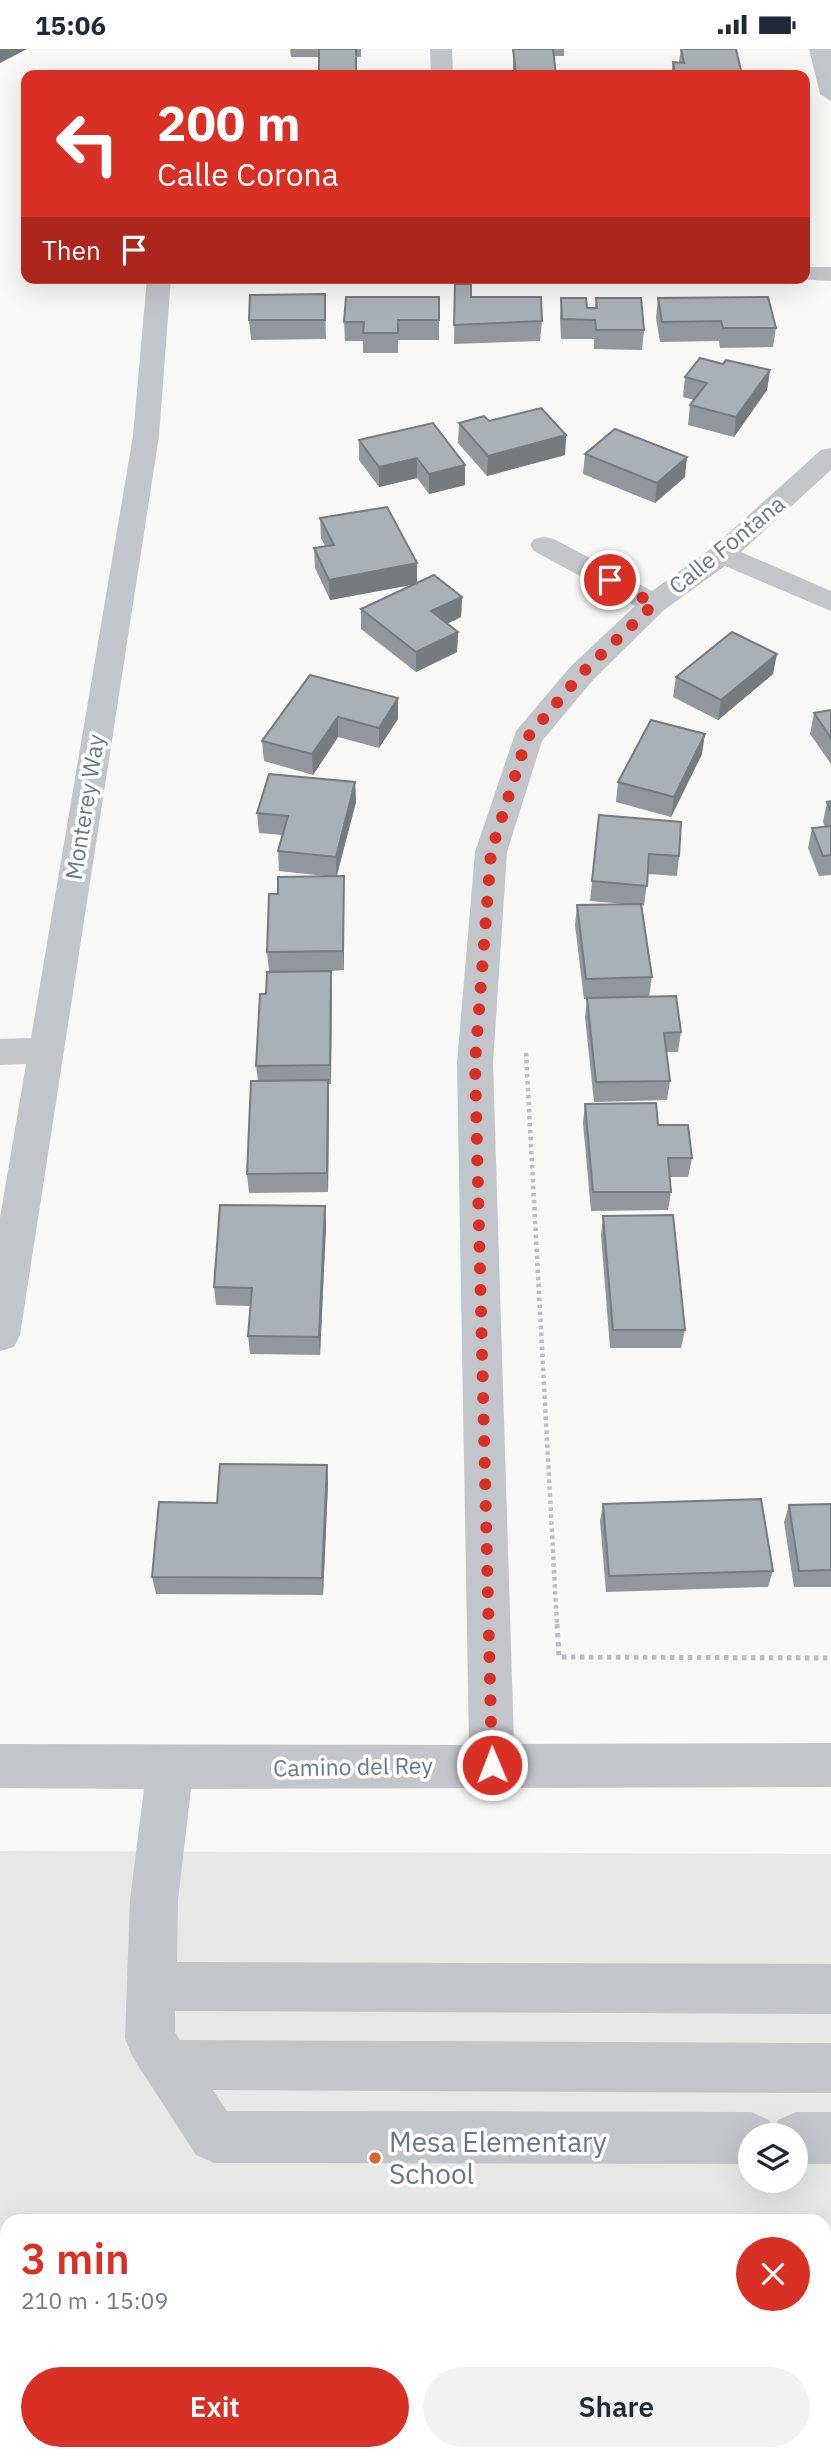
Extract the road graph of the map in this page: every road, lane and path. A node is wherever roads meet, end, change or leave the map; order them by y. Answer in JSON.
{"nodes":[{"id":1,"x":441,"y":49,"type":"edge"},
{"id":2,"x":820,"y":49,"type":"edge"},
{"id":3,"x":442,"y":70,"type":"edge"},
{"id":4,"x":831,"y":94,"type":"edge"},
{"id":5,"x":810,"y":274,"type":"edge"},
{"id":6,"x":831,"y":274,"type":"edge"},
{"id":7,"x":159,"y":284,"type":"edge"},
{"id":8,"x":831,"y":456,"type":"edge"},
{"id":9,"x":544,"y":545,"type":"dead end"},
{"id":10,"x":722,"y":554,"type":"junction"},
{"id":11,"x":831,"y":602,"type":"edge"},
{"id":12,"x":654,"y":604,"type":"junction"},
{"id":13,"x":525,"y":1045,"type":"dead end"},
{"id":14,"x":45,"y":1050,"type":"junction"},
{"id":15,"x":0,"y":1052,"type":"edge"},
{"id":16,"x":0,"y":1335,"type":"edge"},
{"id":17,"x":831,"y":1658,"type":"edge"},
{"id":18,"x":492,"y":1765,"type":"junction"},
{"id":19,"x":831,"y":1765,"type":"edge"},
{"id":20,"x":0,"y":1766,"type":"edge"},
{"id":21,"x":170,"y":1768,"type":"junction"},
{"id":22,"x":152,"y":1986,"type":"junction"},
{"id":23,"x":831,"y":1989,"type":"edge"},
{"id":24,"x":168,"y":2065,"type":"junction"},
{"id":25,"x":831,"y":2068,"type":"edge"},
{"id":26,"x":738,"y":2138,"type":"edge"},
{"id":27,"x":808,"y":2138,"type":"edge"},
{"id":28,"x":831,"y":2138,"type":"edge"}],
"edges":[{"from":1,"to":3,"type":"street"},
{"from":2,"to":4,"type":"street"},
{"from":5,"to":6,"type":"street"},
{"from":7,"to":14,"type":"street","name":"Monterey Way"},
{"from":8,"to":10,"type":"street","name":"Calle Fontana"},
{"from":9,"to":12,"type":"street"},
{"from":10,"to":11,"type":"street"},
{"from":10,"to":12,"type":"street","name":"Calle Fontana"},
{"from":12,"to":18,"type":"street","name":"Calle Fontana"},
{"from":13,"to":17,"type":"path"},
{"from":14,"to":15,"type":"street"},
{"from":14,"to":16,"type":"street","name":"Monterey Way"},
{"from":18,"to":19,"type":"street","name":"Camino del Rey"},
{"from":18,"to":21,"type":"street","name":"Camino del Rey"},
{"from":20,"to":21,"type":"street","name":"Camino del Rey"},
{"from":21,"to":22,"type":"street"},
{"from":22,"to":23,"type":"street"},
{"from":22,"to":24,"type":"street"},
{"from":24,"to":25,"type":"street"},
{"from":24,"to":26,"type":"street"},
{"from":27,"to":28,"type":"street"}]}
